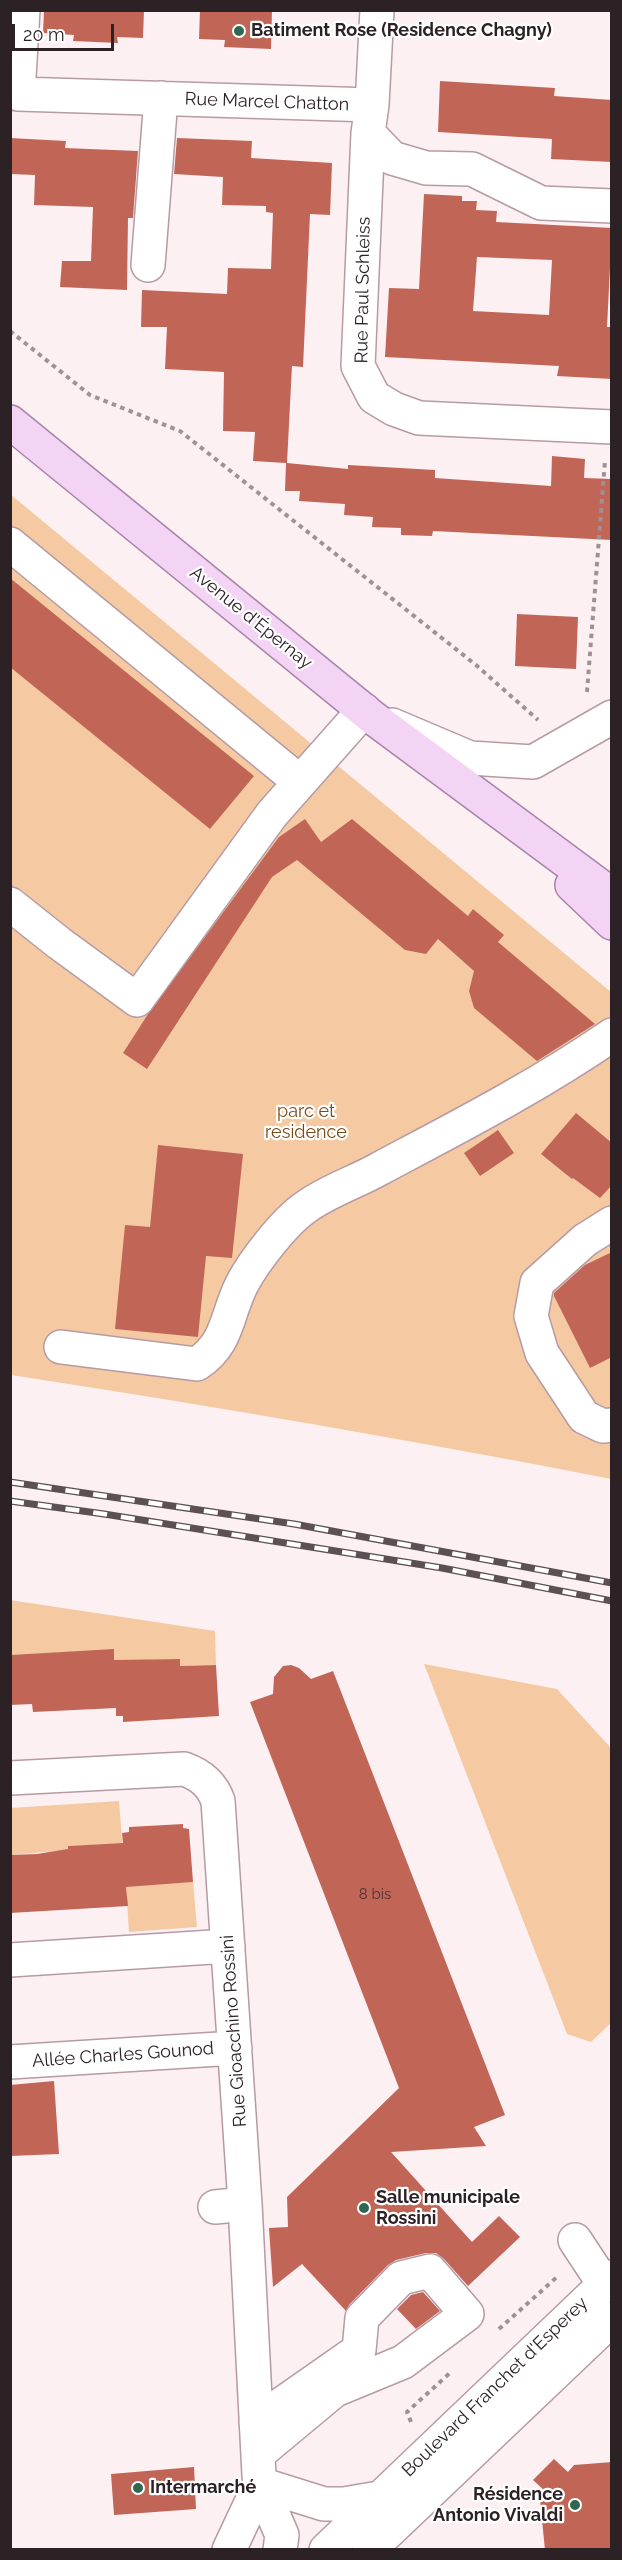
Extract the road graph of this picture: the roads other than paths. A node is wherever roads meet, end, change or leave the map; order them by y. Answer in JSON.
{"nodes":[{"id":1,"x":23,"y":10,"type":"edge"},
{"id":2,"x":377,"y":10,"type":"edge"},
{"id":3,"x":14,"y":94,"type":"edge"},
{"id":4,"x":161,"y":98,"type":"junction"},
{"id":5,"x":370,"y":119,"type":"junction"},
{"id":6,"x":612,"y":206,"type":"edge"},
{"id":7,"x":148,"y":265,"type":"dead end"},
{"id":8,"x":10,"y":422,"type":"edge"},
{"id":9,"x":610,"y":427,"type":"edge"},
{"id":10,"x":10,"y":544,"type":"edge"},
{"id":11,"x":368,"y":713,"type":"junction"},
{"id":12,"x":587,"y":731,"type":"edge"},
{"id":13,"x":300,"y":782,"type":"junction"},
{"id":14,"x":496,"y":810,"type":"junction"},
{"id":15,"x":612,"y":895,"type":"edge"},
{"id":16,"x":10,"y":904,"type":"edge"},
{"id":17,"x":612,"y":923,"type":"edge"},
{"id":18,"x":612,"y":1035,"type":"edge"},
{"id":19,"x":612,"y":1223,"type":"edge"},
{"id":20,"x":61,"y":1347,"type":"dead end"},
{"id":21,"x":612,"y":1425,"type":"edge"},
{"id":22,"x":10,"y":1778,"type":"edge"},
{"id":23,"x":235,"y":1933,"type":"junction"},
{"id":24,"x":10,"y":1960,"type":"edge"},
{"id":25,"x":235,"y":2048,"type":"junction"},
{"id":26,"x":10,"y":2062,"type":"edge"},
{"id":27,"x":580,"y":2246,"type":"road end"},
{"id":28,"x":608,"y":2280,"type":"edge"},
{"id":29,"x":612,"y":2319,"type":"edge"},
{"id":30,"x":258,"y":2454,"type":"junction"},
{"id":31,"x":379,"y":2498,"type":"junction"},
{"id":32,"x":229,"y":2550,"type":"edge"},
{"id":33,"x":280,"y":2550,"type":"edge"},
{"id":34,"x":326,"y":2550,"type":"edge"},
{"id":35,"x":369,"y":2550,"type":"edge"}],
"edges":[{"from":1,"to":3,"type":"street","name":"Rue Marcel Chatton"},
{"from":2,"to":5,"type":"street","name":"Rue Paul Schleiss"},
{"from":3,"to":4,"type":"street","name":"Rue Marcel Chatton"},
{"from":4,"to":5,"type":"street","name":"Rue Marcel Chatton"},
{"from":4,"to":7,"type":"street","name":"Rue Marcel Chatton"},
{"from":5,"to":6,"type":"street"},
{"from":5,"to":9,"type":"street","name":"Rue Paul Schleiss"},
{"from":8,"to":11,"type":"main road","name":"Avenue d'Épernay"},
{"from":10,"to":13,"type":"street"},
{"from":11,"to":12,"type":"street"},
{"from":11,"to":13,"type":"street"},
{"from":11,"to":14,"type":"main road","name":"Avenue d'Épernay"},
{"from":13,"to":16,"type":"street"},
{"from":14,"to":15,"type":"main road"},
{"from":14,"to":17,"type":"main road"},
{"from":18,"to":20,"type":"street"},
{"from":19,"to":21,"type":"street"},
{"from":22,"to":23,"type":"street","name":"Rue Gioacchino Rossini"},
{"from":23,"to":24,"type":"street"},
{"from":23,"to":25,"type":"street","name":"Rue Gioacchino Rossini"},
{"from":25,"to":26,"type":"street","name":"Allée Charles Gounod"},
{"from":25,"to":30,"type":"street","name":"Rue Gioacchino Rossini"},
{"from":27,"to":28,"type":"street"},
{"from":28,"to":31,"type":"street","name":"Boulevard Franchet d'Esperey"},
{"from":29,"to":35,"type":"street","name":"Boulevard Franchet d'Esperey"},
{"from":30,"to":30,"type":"street"},
{"from":30,"to":31,"type":"street"},
{"from":30,"to":32,"type":"street","name":"Rue Gioacchino Rossini"},
{"from":30,"to":33,"type":"street","name":"Rue Gioacchino Rossini"},
{"from":31,"to":34,"type":"street","name":"Boulevard Franchet d'Esperey"}]}
